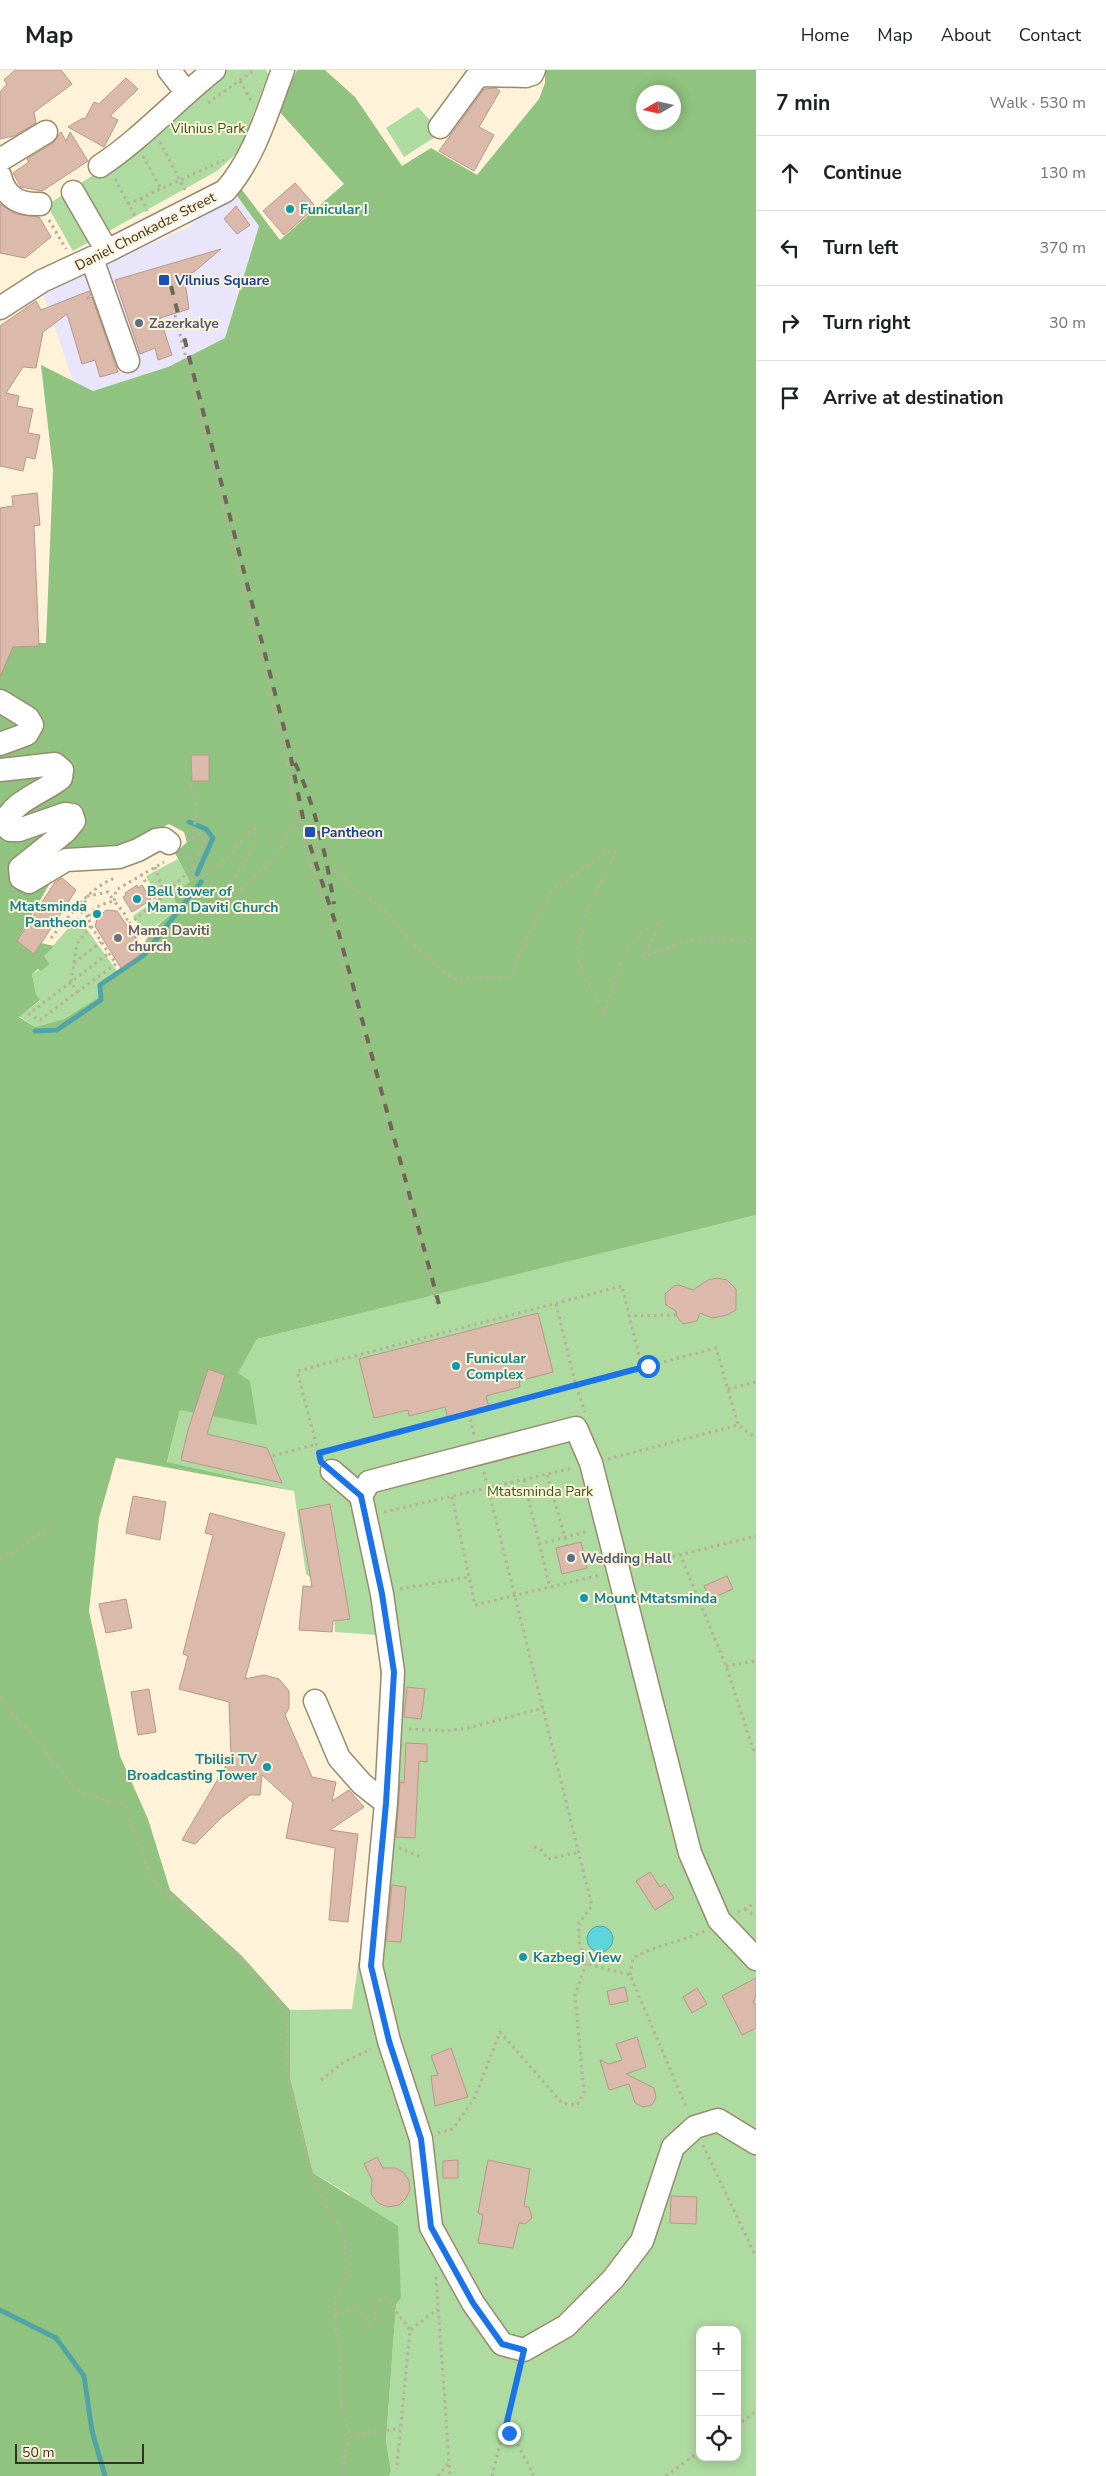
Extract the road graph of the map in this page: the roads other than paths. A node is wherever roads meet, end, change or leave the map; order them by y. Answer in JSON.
{"nodes":[{"id":1,"x":169,"y":70,"type":"edge"},
{"id":2,"x":214,"y":70,"type":"edge"},
{"id":3,"x":283,"y":70,"type":"edge"},
{"id":4,"x":534,"y":70,"type":"edge"},
{"id":5,"x":186,"y":92,"type":"junction"},
{"id":6,"x":440,"y":127,"type":"dead end"},
{"id":7,"x":46,"y":132,"type":"dead end"},
{"id":8,"x":0,"y":160,"type":"edge"},
{"id":9,"x":106,"y":171,"type":"road end"},
{"id":10,"x":0,"y":176,"type":"edge"},
{"id":11,"x":73,"y":192,"type":"dead end"},
{"id":12,"x":40,"y":204,"type":"road end"},
{"id":13,"x":100,"y":255,"type":"junction"},
{"id":14,"x":0,"y":308,"type":"edge"},
{"id":15,"x":128,"y":361,"type":"dead end"},
{"id":16,"x":0,"y":701,"type":"edge"},
{"id":17,"x":0,"y":744,"type":"edge"},
{"id":18,"x":0,"y":770,"type":"edge"},
{"id":19,"x":176,"y":850,"type":"road end"},
{"id":20,"x":325,"y":1462,"type":"road end"},
{"id":21,"x":363,"y":1506,"type":"junction"},
{"id":22,"x":315,"y":1701,"type":"dead end"},
{"id":23,"x":386,"y":1803,"type":"junction"},
{"id":24,"x":756,"y":1959,"type":"edge"},
{"id":25,"x":756,"y":2143,"type":"edge"}],
"edges":[{"from":1,"to":5,"type":"street"},
{"from":2,"to":5,"type":"street"},
{"from":3,"to":13,"type":"street","name":"Daniel Chonkadze Street"},
{"from":4,"to":6,"type":"street"},
{"from":5,"to":9,"type":"street"},
{"from":7,"to":8,"type":"street"},
{"from":10,"to":12,"type":"street"},
{"from":11,"to":13,"type":"street"},
{"from":13,"to":14,"type":"street","name":"Daniel Chonkadze Street"},
{"from":13,"to":15,"type":"street"},
{"from":16,"to":17,"type":"street"},
{"from":18,"to":19,"type":"street"},
{"from":20,"to":21,"type":"street"},
{"from":21,"to":23,"type":"street"},
{"from":21,"to":24,"type":"street"},
{"from":22,"to":23,"type":"street"},
{"from":23,"to":25,"type":"street"}]}
